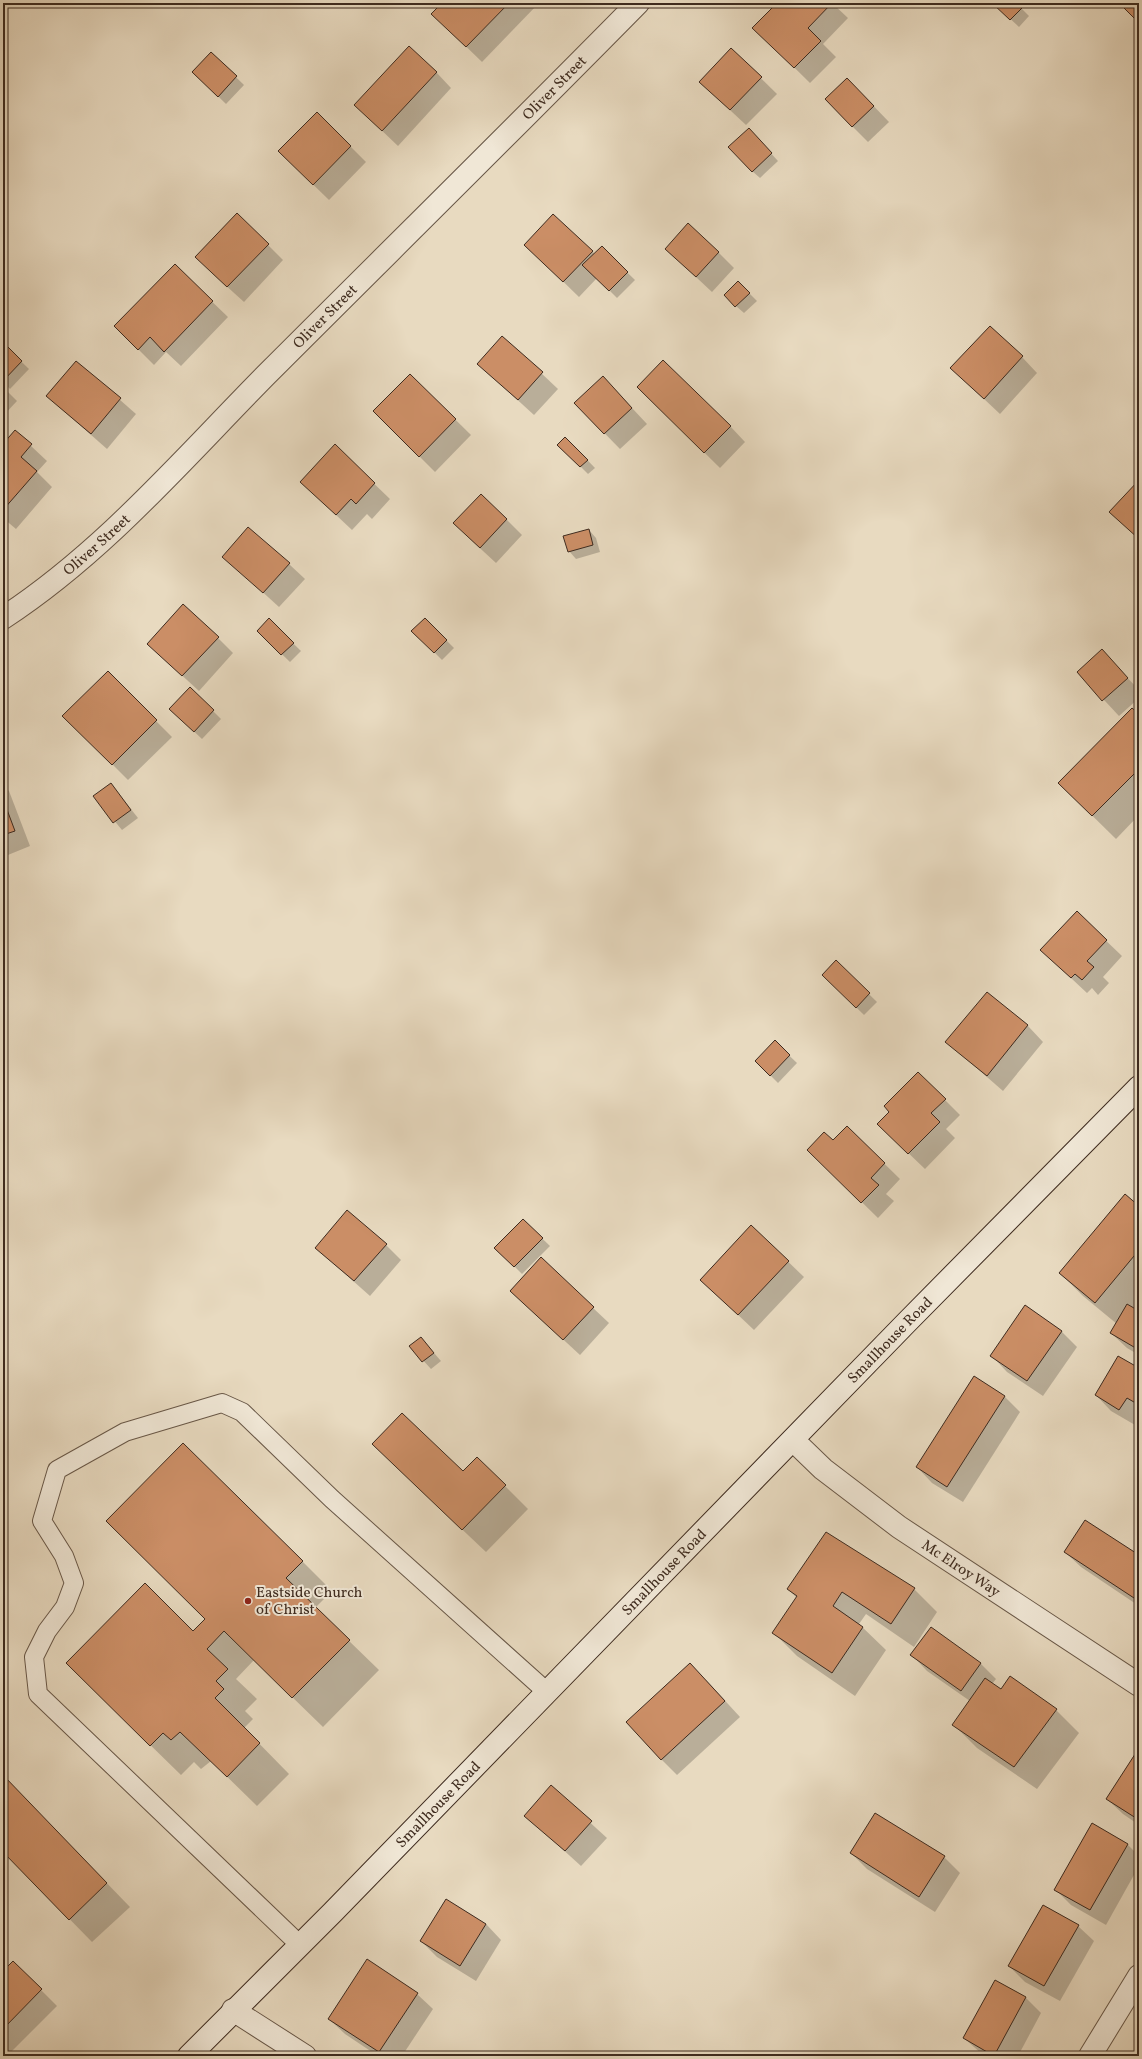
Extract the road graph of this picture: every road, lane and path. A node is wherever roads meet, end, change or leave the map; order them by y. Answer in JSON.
{"nodes":[{"id":1,"x":638,"y":3,"type":"edge"},
{"id":2,"x":3,"y":618,"type":"edge"},
{"id":3,"x":1136,"y":1094,"type":"edge"},
{"id":4,"x":793,"y":1440,"type":"junction"},
{"id":5,"x":1139,"y":1685,"type":"edge"},
{"id":6,"x":547,"y":1692,"type":"junction"},
{"id":7,"x":300,"y":1945,"type":"junction"},
{"id":8,"x":1139,"y":1976,"type":"edge"},
{"id":9,"x":233,"y":2010,"type":"junction"},
{"id":10,"x":189,"y":2056,"type":"edge"},
{"id":11,"x":305,"y":2056,"type":"edge"},
{"id":12,"x":1090,"y":2056,"type":"edge"}],
"edges":[{"from":1,"to":2,"type":"street","name":"Oliver Street"},
{"from":3,"to":4,"type":"street","name":"Smallhouse Road"},
{"from":4,"to":5,"type":"street","name":"Mc Elroy Way"},
{"from":4,"to":6,"type":"street","name":"Smallhouse Road"},
{"from":6,"to":7,"type":"street","name":"Smallhouse Road"},
{"from":6,"to":7,"type":"lane"},
{"from":7,"to":9,"type":"street","name":"Smallhouse Road"},
{"from":8,"to":12,"type":"street"},
{"from":9,"to":10,"type":"street","name":"Smallhouse Road"},
{"from":9,"to":11,"type":"street"}]}
